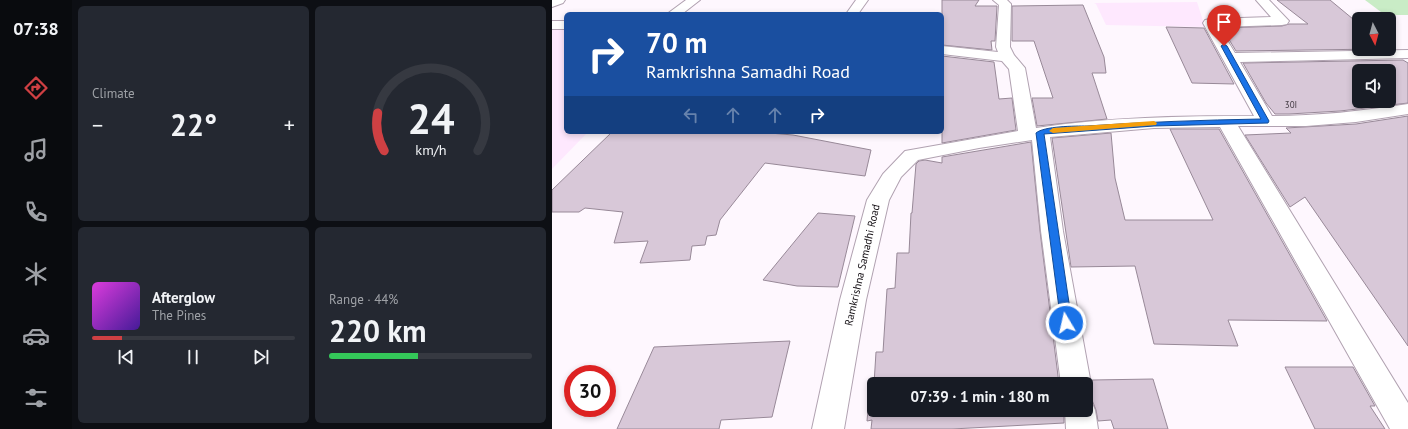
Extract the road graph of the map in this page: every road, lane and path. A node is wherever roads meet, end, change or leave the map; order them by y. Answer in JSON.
{"nodes":[{"id":1,"x":559,"y":0,"type":"edge"},
{"id":2,"x":694,"y":0,"type":"edge"},
{"id":3,"x":862,"y":0,"type":"edge"},
{"id":4,"x":999,"y":0,"type":"edge"},
{"id":5,"x":1262,"y":0,"type":"edge"},
{"id":6,"x":552,"y":3,"type":"edge"},
{"id":7,"x":676,"y":12,"type":"edge"},
{"id":8,"x":853,"y":12,"type":"edge"},
{"id":9,"x":552,"y":25,"type":"edge"},
{"id":10,"x":564,"y":26,"type":"edge"},
{"id":11,"x":944,"y":50,"type":"edge"},
{"id":12,"x":1408,"y":54,"type":"edge"},
{"id":13,"x":1007,"y":56,"type":"junction"},
{"id":14,"x":1231,"y":58,"type":"junction"},
{"id":15,"x":1408,"y":109,"type":"edge"},
{"id":16,"x":1226,"y":121,"type":"junction"},
{"id":17,"x":1266,"y":121,"type":"junction"},
{"id":18,"x":1034,"y":134,"type":"junction"},
{"id":19,"x":1075,"y":377,"type":"edge"},
{"id":20,"x":1081,"y":417,"type":"edge"},
{"id":21,"x":828,"y":429,"type":"edge"},
{"id":22,"x":1082,"y":429,"type":"edge"},
{"id":23,"x":1407,"y":429,"type":"edge"}],
"edges":[{"from":1,"to":6,"type":"street"},
{"from":2,"to":7,"type":"street"},
{"from":3,"to":8,"type":"street"},
{"from":4,"to":13,"type":"street"},
{"from":5,"to":14,"type":"street"},
{"from":9,"to":10,"type":"street"},
{"from":11,"to":13,"type":"street"},
{"from":12,"to":14,"type":"street"},
{"from":13,"to":18,"type":"street"},
{"from":14,"to":17,"type":"street"},
{"from":15,"to":17,"type":"street","name":"Ramkrishna Samadhi Road"},
{"from":16,"to":17,"type":"street","name":"Ramkrishna Samadhi Road"},
{"from":16,"to":18,"type":"street","name":"Ramkrishna Samadhi Road"},
{"from":16,"to":23,"type":"street"},
{"from":18,"to":19,"type":"street"},
{"from":18,"to":21,"type":"street","name":"Ramkrishna Samadhi Road"},
{"from":20,"to":22,"type":"street"}]}
